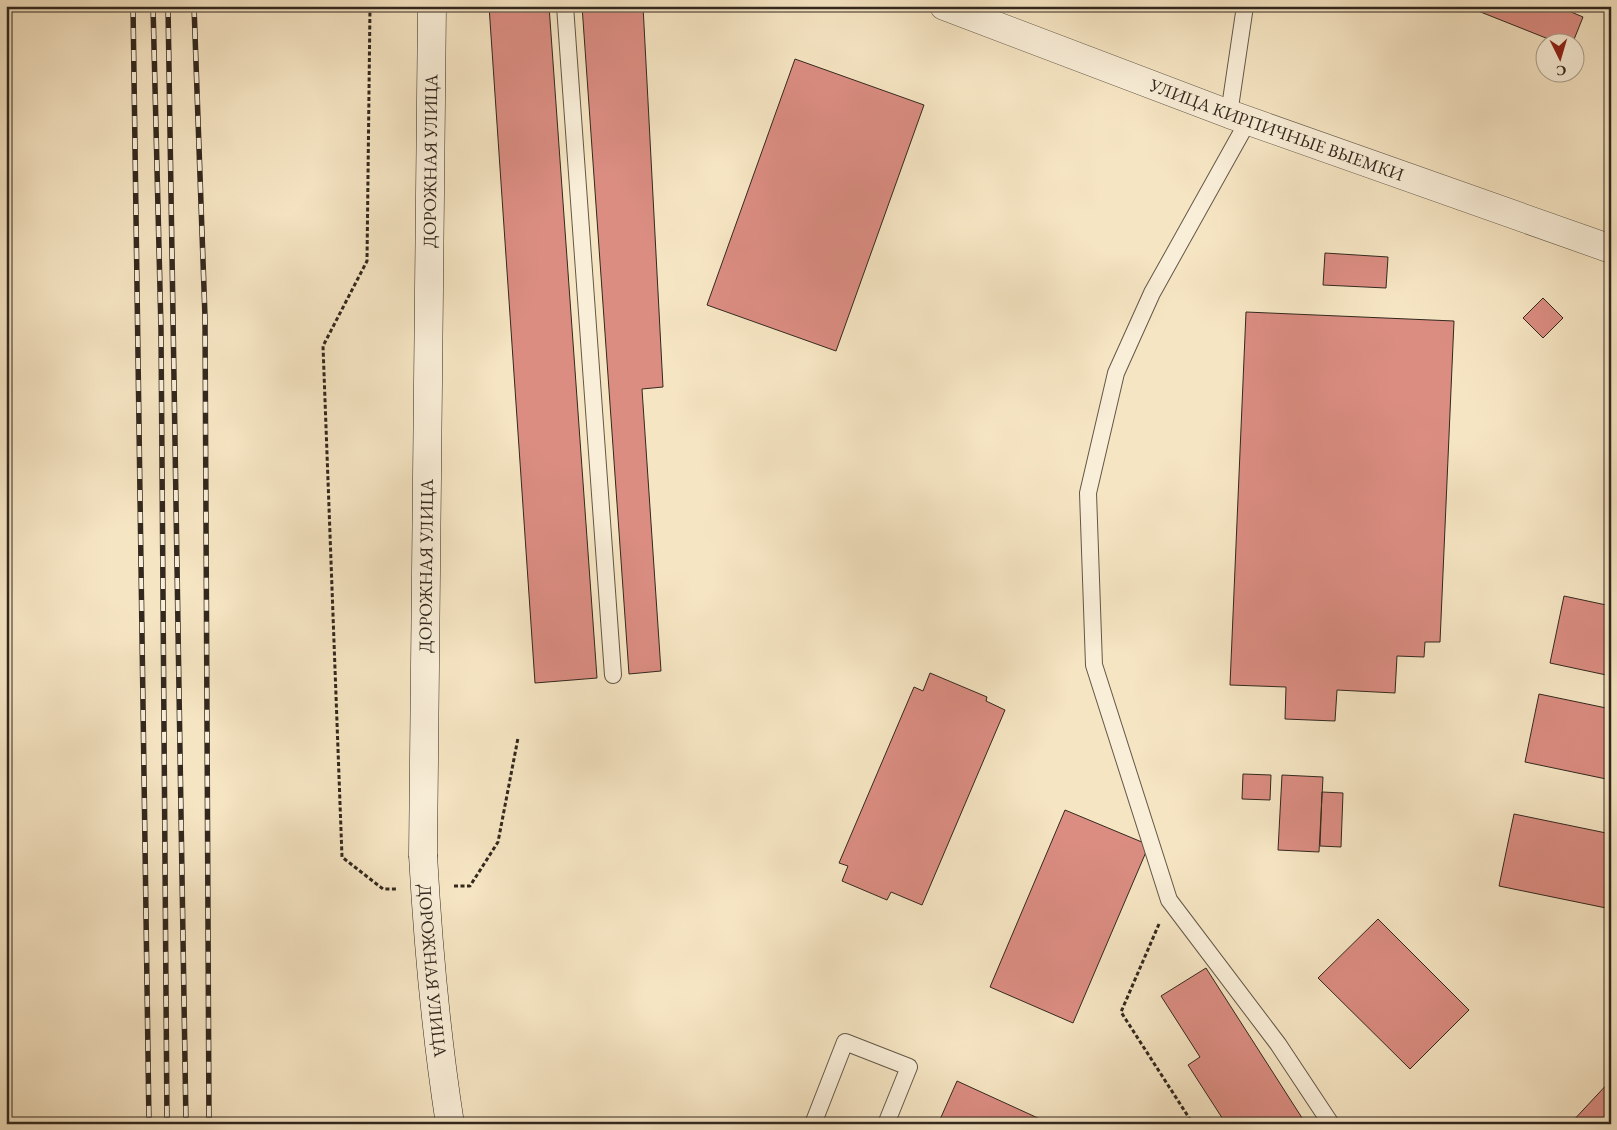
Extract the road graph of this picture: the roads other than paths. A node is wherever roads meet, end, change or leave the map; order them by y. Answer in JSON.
{"nodes":[{"id":1,"x":432,"y":6,"type":"edge"},
{"id":2,"x":565,"y":6,"type":"edge"},
{"id":3,"x":944,"y":6,"type":"edge"},
{"id":4,"x":1245,"y":6,"type":"edge"},
{"id":5,"x":1239,"y":118,"type":"junction"},
{"id":6,"x":1611,"y":249,"type":"edge"},
{"id":7,"x":613,"y":675,"type":"dead end"},
{"id":8,"x":450,"y":1124,"type":"edge"},
{"id":9,"x":813,"y":1124,"type":"edge"},
{"id":10,"x":886,"y":1124,"type":"edge"},
{"id":11,"x":1331,"y":1124,"type":"edge"}],
"edges":[{"from":1,"to":8,"type":"main road","name":"ДОРОЖНАЯ УЛИЦА","bridge":true},
{"from":2,"to":7,"type":"lane"},
{"from":3,"to":5,"type":"main road","name":"УЛИЦА КИРПИЧНЫЕ ВЫЕМКИ"},
{"from":4,"to":5,"type":"lane"},
{"from":5,"to":6,"type":"main road","name":"УЛИЦА КИРПИЧНЫЕ ВЫЕМКИ"},
{"from":5,"to":11,"type":"lane"},
{"from":9,"to":10,"type":"lane"}]}
